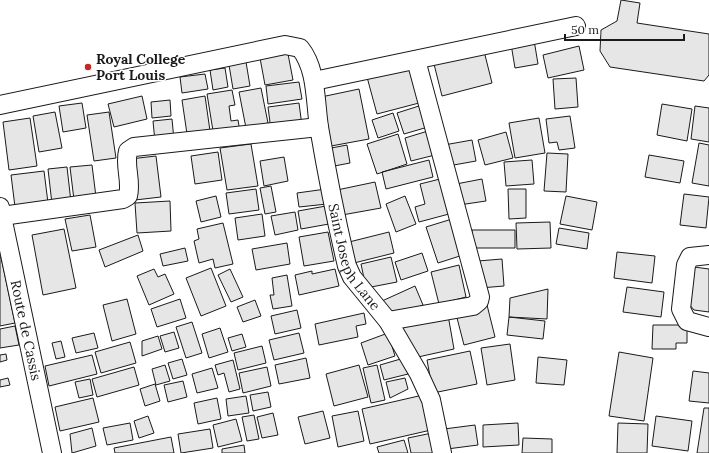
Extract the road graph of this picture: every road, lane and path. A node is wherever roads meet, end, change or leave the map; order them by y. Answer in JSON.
{"nodes":[{"id":1,"x":576,"y":26,"type":"dead end"},
{"id":2,"x":416,"y":60,"type":"junction"},
{"id":3,"x":314,"y":81,"type":"junction"},
{"id":4,"x":0,"y":105,"type":"edge"},
{"id":5,"x":319,"y":127,"type":"junction"},
{"id":6,"x":1,"y":212,"type":"edge"},
{"id":7,"x":709,"y":255,"type":"edge"},
{"id":8,"x":388,"y":321,"type":"junction"},
{"id":9,"x":709,"y":327,"type":"edge"},
{"id":10,"x":52,"y":453,"type":"edge"},
{"id":11,"x":442,"y":453,"type":"edge"}],
"edges":[{"from":1,"to":2,"type":"street"},
{"from":2,"to":3,"type":"street"},
{"from":2,"to":8,"type":"street"},
{"from":3,"to":4,"type":"street","name":"Saint Joseph Lane"},
{"from":3,"to":5,"type":"street","name":"Saint Joseph Lane"},
{"from":5,"to":6,"type":"street"},
{"from":5,"to":8,"type":"street","name":"Saint Joseph Lane"},
{"from":6,"to":10,"type":"street","name":"Route de Cassis"},
{"from":7,"to":9,"type":"street"},
{"from":8,"to":11,"type":"street","name":"Saint Joseph Lane"}]}
